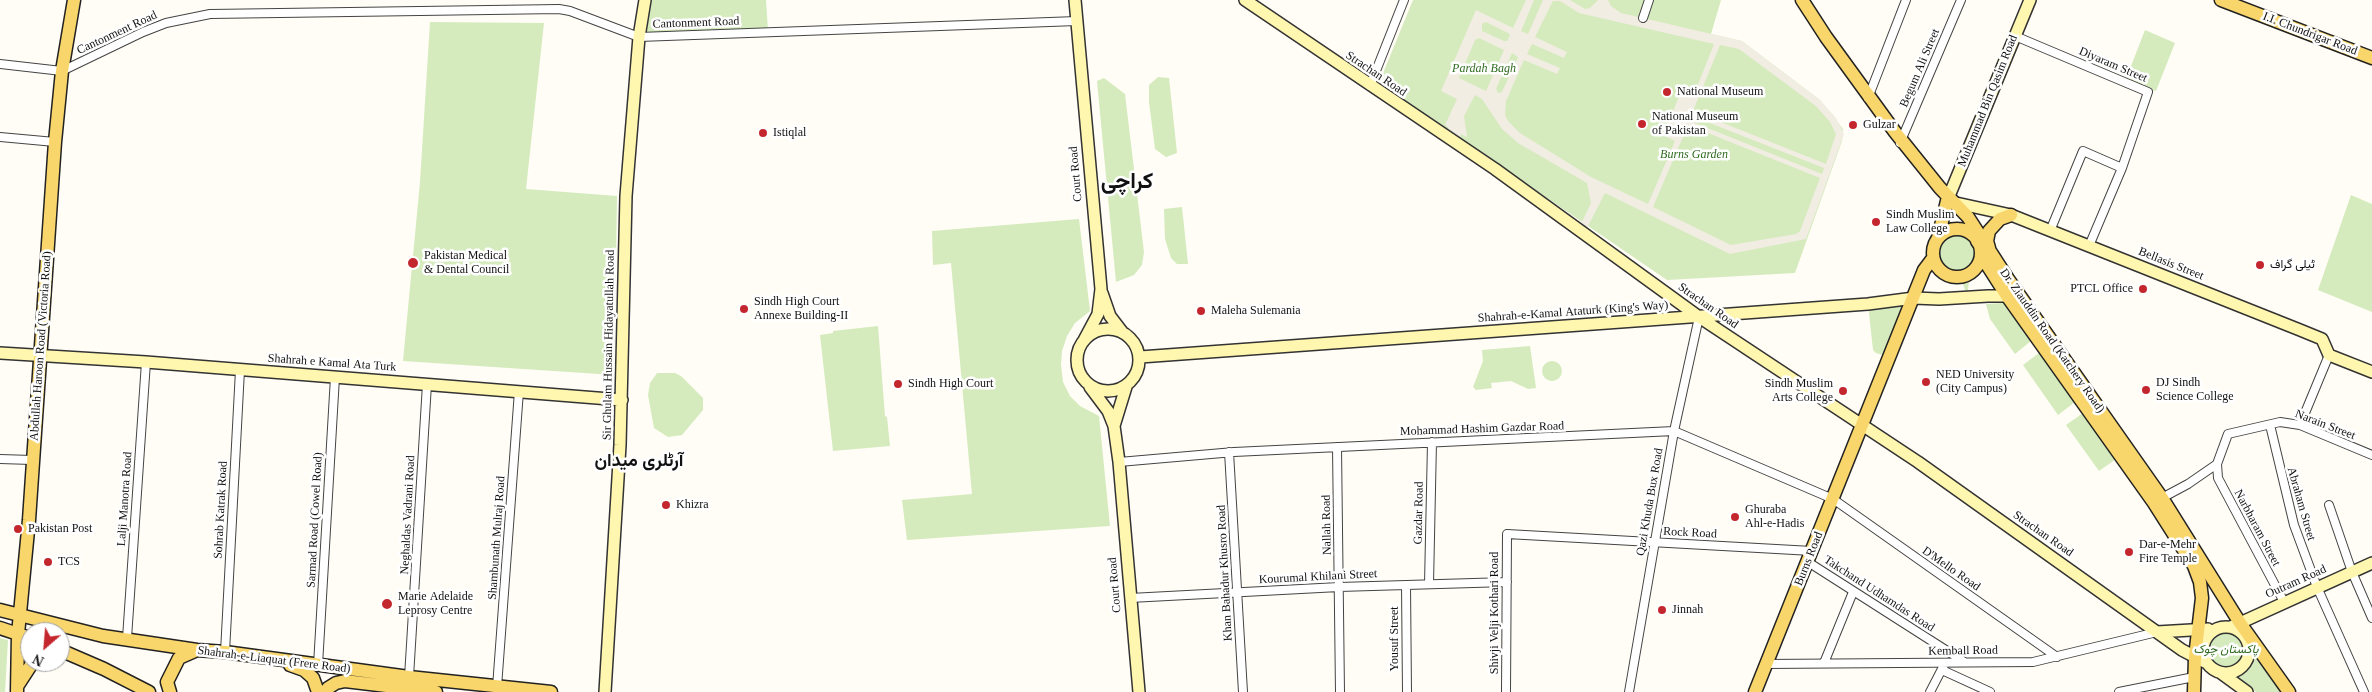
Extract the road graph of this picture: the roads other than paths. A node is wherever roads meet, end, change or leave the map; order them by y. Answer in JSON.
{"nodes":[{"id":1,"x":74,"y":0,"type":"edge"},
{"id":2,"x":645,"y":0,"type":"edge"},
{"id":3,"x":1075,"y":0,"type":"edge"},
{"id":4,"x":1245,"y":0,"type":"edge"},
{"id":5,"x":1404,"y":0,"type":"edge"},
{"id":6,"x":1650,"y":0,"type":"edge"},
{"id":7,"x":1794,"y":0,"type":"edge"},
{"id":8,"x":1802,"y":0,"type":"edge"},
{"id":9,"x":1906,"y":0,"type":"edge"},
{"id":10,"x":1961,"y":0,"type":"edge"},
{"id":11,"x":2030,"y":0,"type":"edge"},
{"id":12,"x":2221,"y":0,"type":"edge"},
{"id":13,"x":2242,"y":0,"type":"edge"},
{"id":14,"x":1643,"y":18,"type":"dead end"},
{"id":15,"x":1077,"y":21,"type":"junction"},
{"id":16,"x":2015,"y":36,"type":"junction"},
{"id":17,"x":639,"y":37,"type":"junction"},
{"id":18,"x":2372,"y":49,"type":"edge"},
{"id":19,"x":2372,"y":58,"type":"edge"},
{"id":20,"x":0,"y":64,"type":"edge"},
{"id":21,"x":62,"y":71,"type":"junction"},
{"id":22,"x":1370,"y":86,"type":"junction"},
{"id":23,"x":1868,"y":98,"type":"junction"},
{"id":24,"x":0,"y":138,"type":"edge"},
{"id":25,"x":55,"y":142,"type":"junction"},
{"id":26,"x":1901,"y":142,"type":"junction"},
{"id":27,"x":2122,"y":168,"type":"junction"},
{"id":28,"x":1950,"y":200,"type":"junction"},
{"id":29,"x":2011,"y":215,"type":"junction"},
{"id":30,"x":2050,"y":231,"type":"junction"},
{"id":31,"x":1938,"y":238,"type":"junction"},
{"id":32,"x":1982,"y":245,"type":"junction"},
{"id":33,"x":2088,"y":246,"type":"junction"},
{"id":34,"x":1933,"y":258,"type":"junction"},
{"id":35,"x":1101,"y":289,"type":"junction"},
{"id":36,"x":2007,"y":296,"type":"junction"},
{"id":37,"x":1914,"y":298,"type":"junction"},
{"id":38,"x":1699,"y":317,"type":"junction"},
{"id":39,"x":1123,"y":333,"type":"junction"},
{"id":40,"x":1083,"y":342,"type":"junction"},
{"id":41,"x":0,"y":353,"type":"edge"},
{"id":42,"x":2329,"y":355,"type":"junction"},
{"id":43,"x":41,"y":356,"type":"junction"},
{"id":44,"x":1140,"y":357,"type":"junction"},
{"id":45,"x":146,"y":362,"type":"junction"},
{"id":46,"x":240,"y":370,"type":"junction"},
{"id":47,"x":2372,"y":372,"type":"edge"},
{"id":48,"x":335,"y":377,"type":"junction"},
{"id":49,"x":1086,"y":382,"type":"junction"},
{"id":50,"x":426,"y":384,"type":"junction"},
{"id":51,"x":1126,"y":387,"type":"junction"},
{"id":52,"x":519,"y":392,"type":"junction"},
{"id":53,"x":622,"y":400,"type":"junction"},
{"id":54,"x":1862,"y":425,"type":"junction"},
{"id":55,"x":2270,"y":425,"type":"junction"},
{"id":56,"x":2300,"y":425,"type":"junction"},
{"id":57,"x":1114,"y":426,"type":"junction"},
{"id":58,"x":1674,"y":431,"type":"junction"},
{"id":59,"x":1432,"y":442,"type":"junction"},
{"id":60,"x":1337,"y":447,"type":"junction"},
{"id":61,"x":1229,"y":452,"type":"junction"},
{"id":62,"x":2372,"y":455,"type":"edge"},
{"id":63,"x":0,"y":459,"type":"edge"},
{"id":64,"x":32,"y":460,"type":"junction"},
{"id":65,"x":1119,"y":462,"type":"junction"},
{"id":66,"x":2217,"y":464,"type":"junction"},
{"id":67,"x":1833,"y":499,"type":"junction"},
{"id":68,"x":2158,"y":500,"type":"junction"},
{"id":69,"x":2329,"y":505,"type":"dead end"},
{"id":70,"x":1507,"y":534,"type":"joint"},
{"id":71,"x":1654,"y":542,"type":"junction"},
{"id":72,"x":1810,"y":557,"type":"junction"},
{"id":73,"x":2372,"y":564,"type":"edge"},
{"id":74,"x":2352,"y":572,"type":"junction"},
{"id":75,"x":1507,"y":582,"type":"junction"},
{"id":76,"x":1429,"y":584,"type":"junction"},
{"id":77,"x":1406,"y":585,"type":"junction"},
{"id":78,"x":1339,"y":587,"type":"junction"},
{"id":79,"x":2317,"y":587,"type":"junction"},
{"id":80,"x":1853,"y":592,"type":"junction"},
{"id":81,"x":1238,"y":593,"type":"junction"},
{"id":82,"x":1130,"y":598,"type":"junction"},
{"id":83,"x":2284,"y":602,"type":"junction"},
{"id":84,"x":0,"y":610,"type":"edge"},
{"id":85,"x":20,"y":615,"type":"junction"},
{"id":86,"x":2372,"y":618,"type":"edge"},
{"id":87,"x":21,"y":622,"type":"edge"},
{"id":88,"x":2236,"y":625,"type":"junction"},
{"id":89,"x":0,"y":628,"type":"edge"},
{"id":90,"x":2198,"y":629,"type":"junction"},
{"id":91,"x":2213,"y":630,"type":"junction"},
{"id":92,"x":2157,"y":632,"type":"junction"},
{"id":93,"x":20,"y":635,"type":"edge"},
{"id":94,"x":127,"y":638,"type":"junction"},
{"id":95,"x":197,"y":650,"type":"junction"},
{"id":96,"x":225,"y":652,"type":"junction"},
{"id":97,"x":70,"y":655,"type":"edge"},
{"id":98,"x":256,"y":656,"type":"junction"},
{"id":99,"x":2057,"y":657,"type":"junction"},
{"id":100,"x":2200,"y":659,"type":"junction"},
{"id":101,"x":1963,"y":662,"type":"junction"},
{"id":102,"x":1824,"y":663,"type":"junction"},
{"id":103,"x":1766,"y":664,"type":"junction"},
{"id":104,"x":318,"y":665,"type":"junction"},
{"id":105,"x":20,"y":666,"type":"edge"},
{"id":106,"x":1944,"y":666,"type":"junction"},
{"id":107,"x":27,"y":672,"type":"edge"},
{"id":108,"x":2220,"y":672,"type":"junction"},
{"id":109,"x":2194,"y":677,"type":"junction"},
{"id":110,"x":409,"y":686,"type":"edge"},
{"id":111,"x":497,"y":687,"type":"junction"},
{"id":112,"x":17,"y":689,"type":"edge"},
{"id":113,"x":149,"y":692,"type":"edge"},
{"id":114,"x":170,"y":692,"type":"edge"},
{"id":115,"x":318,"y":692,"type":"edge"},
{"id":116,"x":325,"y":692,"type":"edge"},
{"id":117,"x":436,"y":692,"type":"edge"},
{"id":118,"x":551,"y":692,"type":"edge"},
{"id":119,"x":605,"y":692,"type":"edge"},
{"id":120,"x":1139,"y":692,"type":"edge"},
{"id":121,"x":1243,"y":692,"type":"edge"},
{"id":122,"x":1340,"y":692,"type":"edge"},
{"id":123,"x":1407,"y":692,"type":"edge"},
{"id":124,"x":1506,"y":692,"type":"edge"},
{"id":125,"x":1629,"y":692,"type":"edge"},
{"id":126,"x":1754,"y":692,"type":"edge"},
{"id":127,"x":1930,"y":692,"type":"edge"},
{"id":128,"x":1990,"y":692,"type":"edge"},
{"id":129,"x":2119,"y":692,"type":"edge"},
{"id":130,"x":2194,"y":692,"type":"edge"},
{"id":131,"x":2247,"y":692,"type":"edge"},
{"id":132,"x":2290,"y":692,"type":"edge"},
{"id":133,"x":2364,"y":692,"type":"edge"}],
"edges":[{"from":1,"to":21,"type":"main road","name":"Abdullah Haroon Road (Victoria Road)"},
{"from":2,"to":17,"type":"street","name":"Sir Ghulam Hussain Hidayatullah Road"},
{"from":3,"to":15,"type":"street","name":"Court Road"},
{"from":4,"to":22,"type":"street","name":"Strachan Road"},
{"from":5,"to":22,"type":"street"},
{"from":6,"to":14,"type":"street"},
{"from":7,"to":23,"type":"main road","name":"Dr. Ziauddin Road (Katchery Road)"},
{"from":8,"to":23,"type":"main road","name":"Dr. Ziauddin Road (Katchery Road)"},
{"from":9,"to":23,"type":"street"},
{"from":10,"to":26,"type":"street","name":"Begum Ali Street"},
{"from":11,"to":16,"type":"street","name":"Muhammad Bin Qasim Road"},
{"from":12,"to":19,"type":"main road","name":"I.I. Chundrigar Road"},
{"from":13,"to":18,"type":"main road","name":"I.I. Chundrigar Road"},
{"from":15,"to":17,"type":"street","name":"Cantonment Road"},
{"from":15,"to":35,"type":"street","name":"Court Road"},
{"from":16,"to":27,"type":"street","name":"Diyaram Street"},
{"from":16,"to":28,"type":"street","name":"Muhammad Bin Qasim Road"},
{"from":17,"to":21,"type":"street","name":"Cantonment Road"},
{"from":17,"to":53,"type":"street","name":"Sir Ghulam Hussain Hidayatullah Road"},
{"from":20,"to":21,"type":"street"},
{"from":21,"to":25,"type":"main road","name":"Abdullah Haroon Road (Victoria Road)"},
{"from":22,"to":38,"type":"street","name":"Strachan Road"},
{"from":23,"to":26,"type":"main road","name":"Dr. Ziauddin Road (Katchery Road)"},
{"from":24,"to":25,"type":"street"},
{"from":25,"to":43,"type":"main road","name":"Abdullah Haroon Road (Victoria Road)"},
{"from":26,"to":28,"type":"main road","name":"Dr. Ziauddin Road (Katchery Road)"},
{"from":27,"to":30,"type":"street"},
{"from":27,"to":33,"type":"street"},
{"from":28,"to":29,"type":"street","name":"Bellasis Street"},
{"from":28,"to":31,"type":"main road"},
{"from":28,"to":32,"type":"main road","name":"Dr. Ziauddin Road (Katchery Road)"},
{"from":29,"to":30,"type":"street","name":"Bellasis Street"},
{"from":29,"to":32,"type":"main road"},
{"from":30,"to":33,"type":"street","name":"Bellasis Street"},
{"from":31,"to":32,"type":"main road"},
{"from":31,"to":34,"type":"main road"},
{"from":32,"to":34,"type":"main road"},
{"from":32,"to":36,"type":"main road","name":"Dr. Ziauddin Road (Katchery Road)"},
{"from":32,"to":68,"type":"main road","name":"Dr. Ziauddin Road (Katchery Road)"},
{"from":33,"to":42,"type":"street","name":"Bellasis Street"},
{"from":34,"to":37,"type":"main road"},
{"from":35,"to":39,"type":"street"},
{"from":35,"to":40,"type":"street","name":"Court Road"},
{"from":36,"to":37,"type":"street","name":"Shahrah-e-Kamal Ataturk (King's Way)"},
{"from":36,"to":68,"type":"main road","name":"Dr. Ziauddin Road (Katchery Road)"},
{"from":37,"to":38,"type":"street","name":"Shahrah-e-Kamal Ataturk (King's Way)"},
{"from":37,"to":54,"type":"main road"},
{"from":38,"to":44,"type":"street","name":"Shahrah-e-Kamal Ataturk (King's Way)"},
{"from":38,"to":54,"type":"street","name":"Strachan Road"},
{"from":38,"to":58,"type":"street","name":"Qazi Khuda Bux Road"},
{"from":39,"to":40,"type":"street"},
{"from":39,"to":44,"type":"street"},
{"from":40,"to":49,"type":"street"},
{"from":41,"to":43,"type":"street","name":"Shahrah e Kamal Ata Turk"},
{"from":42,"to":47,"type":"street"},
{"from":42,"to":56,"type":"street"},
{"from":43,"to":45,"type":"street","name":"Shahrah e Kamal Ata Turk"},
{"from":43,"to":64,"type":"main road","name":"Abdullah Haroon Road (Victoria Road)"},
{"from":44,"to":51,"type":"street"},
{"from":45,"to":46,"type":"street","name":"Shahrah e Kamal Ata Turk"},
{"from":45,"to":94,"type":"street","name":"Lalji Manotra Road"},
{"from":46,"to":48,"type":"street","name":"Shahrah e Kamal Ata Turk"},
{"from":46,"to":96,"type":"street","name":"Sohrab Katrak Road"},
{"from":48,"to":50,"type":"street","name":"Shahrah e Kamal Ata Turk"},
{"from":48,"to":104,"type":"street","name":"Sarmad Road (Cowel Road)"},
{"from":49,"to":51,"type":"street"},
{"from":49,"to":57,"type":"street"},
{"from":50,"to":52,"type":"street","name":"Shahrah e Kamal Ata Turk"},
{"from":50,"to":110,"type":"street","name":"Neghaldas Vadrani Road"},
{"from":51,"to":57,"type":"street","name":"Court Road"},
{"from":52,"to":53,"type":"street","name":"Shahrah e Kamal Ata Turk"},
{"from":52,"to":111,"type":"street","name":"Shambunath Mulraj Road"},
{"from":53,"to":119,"type":"street","name":"Sir Ghulam Hussain Hidayatullah Road"},
{"from":54,"to":67,"type":"main road","name":"Burns Road"},
{"from":54,"to":92,"type":"street","name":"Strachan Road"},
{"from":55,"to":56,"type":"street","name":"Narain Street"},
{"from":55,"to":66,"type":"street","name":"Narain Street"},
{"from":55,"to":79,"type":"street","name":"Abraham Street"},
{"from":56,"to":62,"type":"street","name":"Narain Street"},
{"from":57,"to":65,"type":"street","name":"Court Road"},
{"from":58,"to":59,"type":"street","name":"Mohammad Hashim Gazdar Road"},
{"from":58,"to":67,"type":"street","name":"Mohammad Hashim Gazdar Road"},
{"from":58,"to":71,"type":"street","name":"Qazi Khuda Bux Road"},
{"from":59,"to":60,"type":"street","name":"Mohammad Hashim Gazdar Road"},
{"from":59,"to":76,"type":"street","name":"Gazdar Road"},
{"from":60,"to":61,"type":"street","name":"Mohammad Hashim Gazdar Road"},
{"from":60,"to":78,"type":"street","name":"Nallah Road"},
{"from":61,"to":65,"type":"street","name":"Mohammad Hashim Gazdar Road"},
{"from":61,"to":81,"type":"street","name":"Khan Bahadur Khusro Road"},
{"from":63,"to":64,"type":"street"},
{"from":64,"to":85,"type":"main road","name":"Abdullah Haroon Road (Victoria Road)"},
{"from":65,"to":82,"type":"street","name":"Court Road"},
{"from":66,"to":68,"type":"street"},
{"from":66,"to":83,"type":"street","name":"Narbharam Street"},
{"from":67,"to":72,"type":"main road","name":"Burns Road"},
{"from":67,"to":99,"type":"street","name":"D'Mello Road"},
{"from":68,"to":88,"type":"main road","name":"Dr. Ziauddin Road (Katchery Road)"},
{"from":68,"to":90,"type":"main road","name":"Dr. Ziauddin Road (Katchery Road)"},
{"from":69,"to":74,"type":"street"},
{"from":70,"to":71,"type":"street","name":"Rock Road"},
{"from":70,"to":75,"type":"street","name":"Shivji Velji Kothari Road"},
{"from":71,"to":72,"type":"street","name":"Rock Road"},
{"from":71,"to":125,"type":"street","name":"Qazi Khuda Bux Road"},
{"from":72,"to":80,"type":"street","name":"Takchand Udhamdas Road"},
{"from":72,"to":103,"type":"main road","name":"Burns Road"},
{"from":73,"to":74,"type":"street","name":"Outram Road"},
{"from":74,"to":79,"type":"street","name":"Outram Road"},
{"from":74,"to":86,"type":"street"},
{"from":75,"to":76,"type":"street","name":"Kourumal Khilani Street"},
{"from":75,"to":124,"type":"street","name":"Shivji Velji Kothari Road"},
{"from":76,"to":77,"type":"street","name":"Kourumal Khilani Street"},
{"from":77,"to":78,"type":"street","name":"Kourumal Khilani Street"},
{"from":77,"to":123,"type":"street","name":"Yousuf Street"},
{"from":78,"to":81,"type":"street","name":"Kourumal Khilani Street"},
{"from":78,"to":122,"type":"street","name":"Nallah Road"},
{"from":79,"to":83,"type":"street","name":"Outram Road"},
{"from":79,"to":133,"type":"street","name":"Abraham Street"},
{"from":80,"to":101,"type":"street","name":"Takchand Udhamdas Road"},
{"from":80,"to":102,"type":"street"},
{"from":81,"to":82,"type":"street","name":"Kourumal Khilani Street"},
{"from":81,"to":121,"type":"street","name":"Khan Bahadur Khusro Road"},
{"from":82,"to":120,"type":"street","name":"Court Road"},
{"from":83,"to":88,"type":"street","name":"Outram Road"},
{"from":84,"to":85,"type":"main road","name":"Shahrah-e-Liaquat (Frere Road)"},
{"from":85,"to":87,"type":"main road","name":"Abdullah Haroon Road (Victoria Road)"},
{"from":85,"to":94,"type":"main road","name":"Shahrah-e-Liaquat (Frere Road)"},
{"from":88,"to":91,"type":"street"},
{"from":88,"to":108,"type":"street"},
{"from":88,"to":132,"type":"main road","name":"Dr. Ziauddin Road (Katchery Road)"},
{"from":89,"to":93,"type":"main road"},
{"from":90,"to":91,"type":"street"},
{"from":90,"to":92,"type":"street"},
{"from":90,"to":100,"type":"main road","name":"Dr. Ziauddin Road (Katchery Road)"},
{"from":91,"to":100,"type":"street"},
{"from":92,"to":99,"type":"street","name":"Kemball Road"},
{"from":92,"to":100,"type":"street","name":"Strachan Road"},
{"from":94,"to":95,"type":"main road","name":"Shahrah-e-Liaquat (Frere Road)"},
{"from":95,"to":96,"type":"main road","name":"Shahrah-e-Liaquat (Frere Road)"},
{"from":95,"to":114,"type":"main road"},
{"from":96,"to":98,"type":"main road","name":"Shahrah-e-Liaquat (Frere Road)"},
{"from":97,"to":113,"type":"main road"},
{"from":98,"to":104,"type":"main road","name":"Shahrah-e-Liaquat (Frere Road)"},
{"from":98,"to":115,"type":"main road"},
{"from":99,"to":101,"type":"street","name":"Kemball Road"},
{"from":100,"to":108,"type":"street"},
{"from":100,"to":109,"type":"main road","name":"Dr. Ziauddin Road (Katchery Road)"},
{"from":101,"to":106,"type":"street","name":"Kemball Road"},
{"from":102,"to":103,"type":"street","name":"Kemball Road"},
{"from":102,"to":106,"type":"street","name":"Kemball Road"},
{"from":103,"to":126,"type":"main road","name":"Burns Road"},
{"from":104,"to":110,"type":"main road","name":"Shahrah-e-Liaquat (Frere Road)"},
{"from":105,"to":112,"type":"main road","name":"Abdullah Haroon Road (Victoria Road)"},
{"from":106,"to":127,"type":"street"},
{"from":106,"to":128,"type":"street"},
{"from":107,"to":112,"type":"main road"},
{"from":108,"to":131,"type":"street"},
{"from":109,"to":129,"type":"street"},
{"from":109,"to":130,"type":"main road","name":"Dr. Ziauddin Road (Katchery Road)"},
{"from":110,"to":111,"type":"main road","name":"Shahrah-e-Liaquat (Frere Road)"},
{"from":110,"to":116,"type":"main road","name":"Shahrah-e-Liaquat (Frere Road)"},
{"from":110,"to":117,"type":"main road","name":"Shahrah-e-Liaquat (Frere Road)"},
{"from":111,"to":118,"type":"main road","name":"Shahrah-e-Liaquat (Frere Road)"}]}
